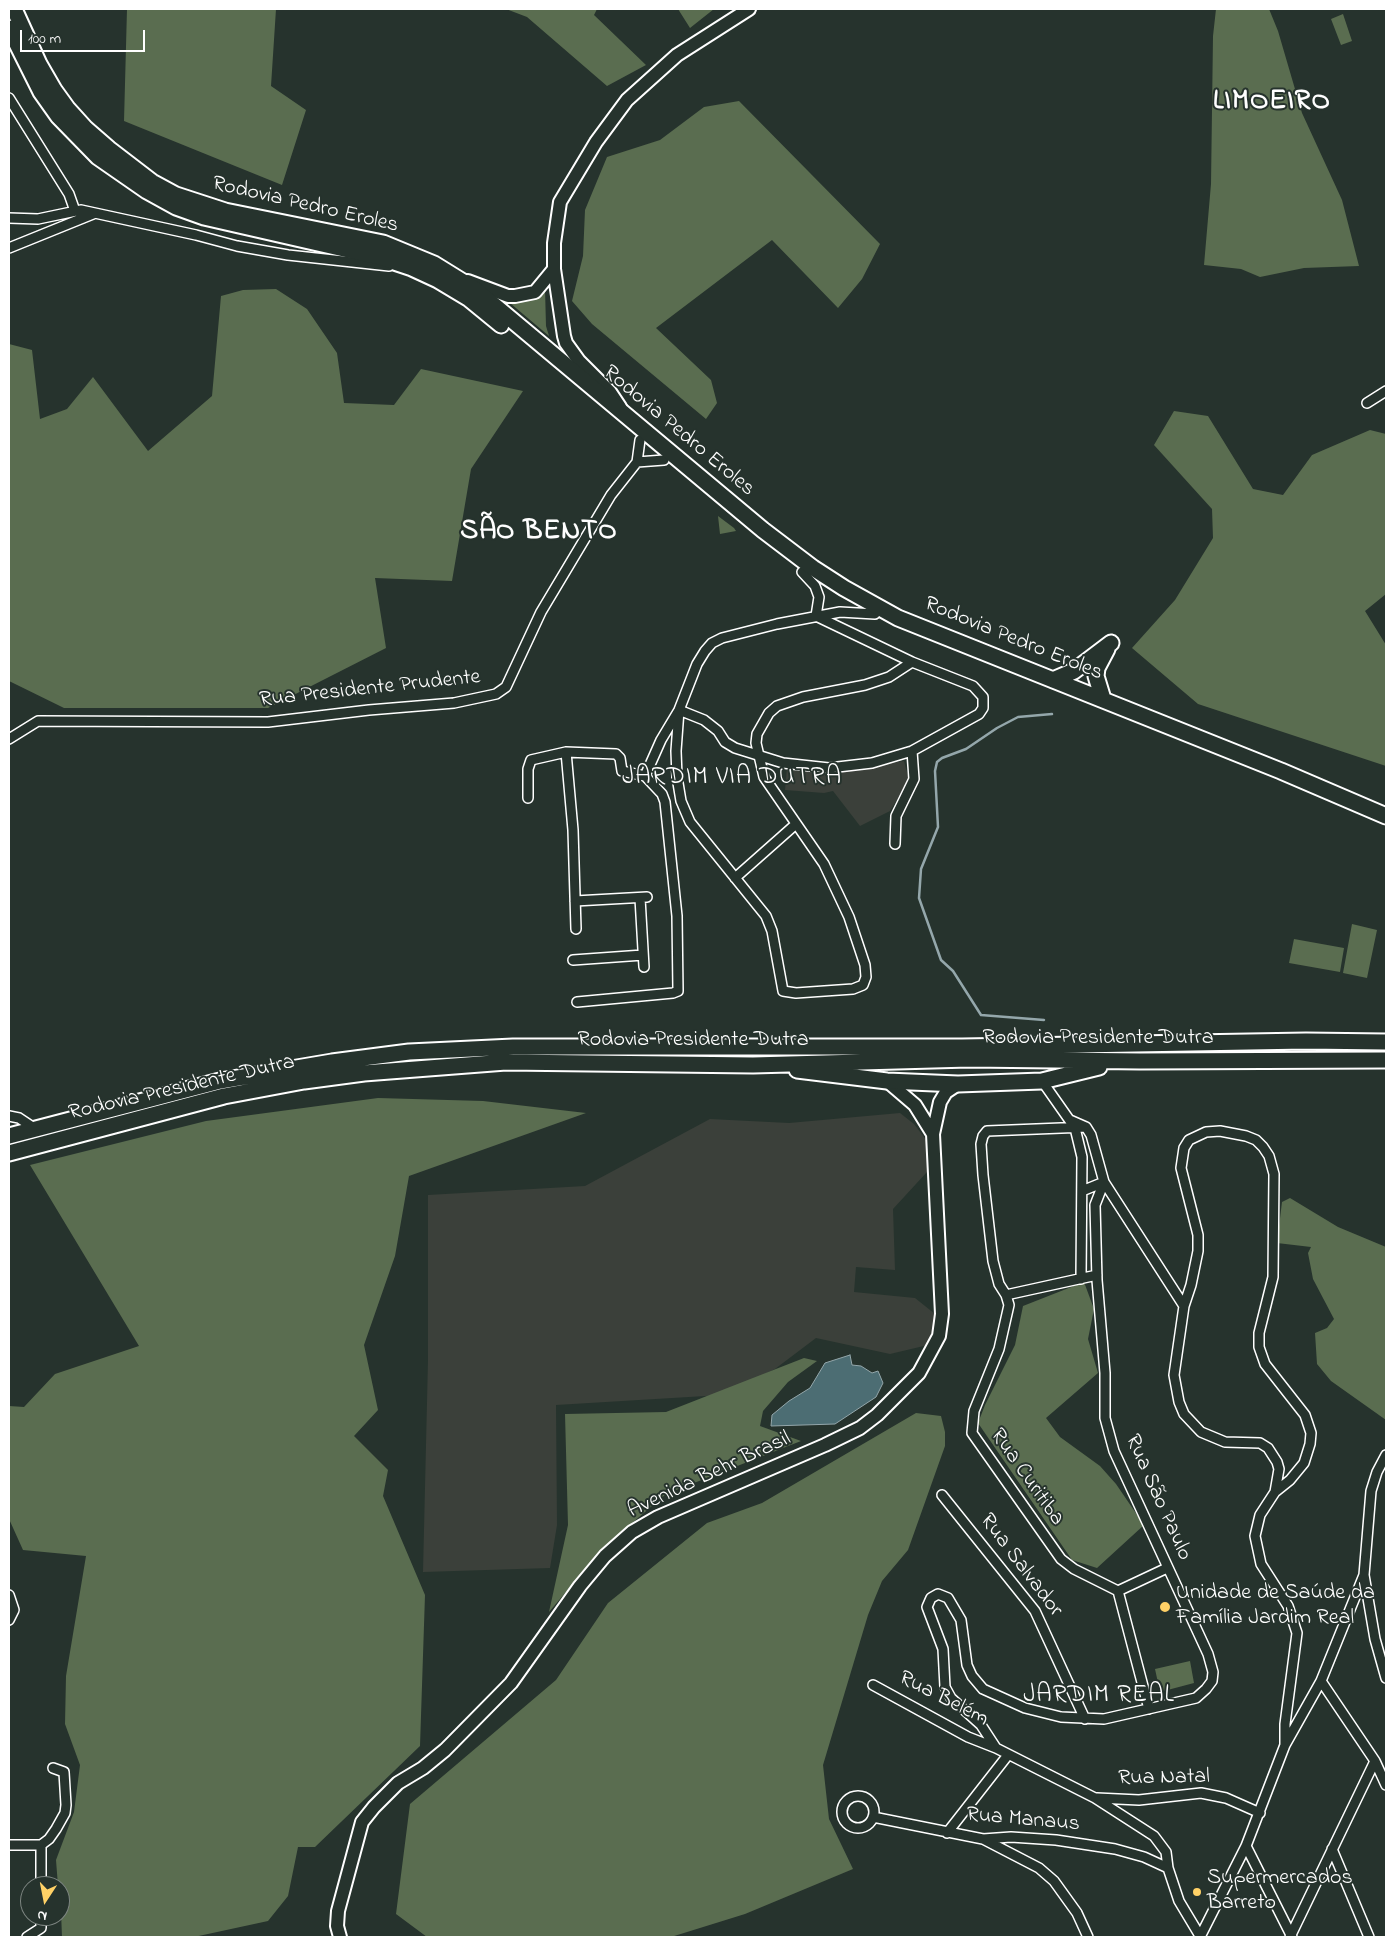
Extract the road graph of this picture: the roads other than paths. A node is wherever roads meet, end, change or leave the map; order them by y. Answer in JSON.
{"nodes":[{"id":1,"x":14,"y":9,"type":"edge"},
{"id":2,"x":749,"y":9,"type":"edge"},
{"id":3,"x":9,"y":28,"type":"edge"},
{"id":4,"x":9,"y":98,"type":"edge"},
{"id":5,"x":75,"y":211,"type":"junction"},
{"id":6,"x":95,"y":213,"type":"junction"},
{"id":7,"x":9,"y":218,"type":"edge"},
{"id":8,"x":9,"y":248,"type":"edge"},
{"id":9,"x":554,"y":269,"type":"junction"},
{"id":10,"x":458,"y":277,"type":"junction"},
{"id":11,"x":438,"y":280,"type":"junction"},
{"id":12,"x":1386,"y":391,"type":"edge"},
{"id":13,"x":1367,"y":403,"type":"dead end"},
{"id":14,"x":626,"y":415,"type":"junction"},
{"id":15,"x":640,"y":440,"type":"junction"},
{"id":16,"x":664,"y":460,"type":"junction"},
{"id":17,"x":637,"y":462,"type":"junction"},
{"id":18,"x":802,"y":572,"type":"junction"},
{"id":19,"x":875,"y":614,"type":"junction"},
{"id":20,"x":816,"y":616,"type":"junction"},
{"id":21,"x":912,"y":662,"type":"junction"},
{"id":22,"x":1053,"y":680,"type":"junction"},
{"id":23,"x":1103,"y":699,"type":"junction"},
{"id":24,"x":679,"y":710,"type":"junction"},
{"id":25,"x":9,"y":739,"type":"edge"},
{"id":26,"x":912,"y":751,"type":"junction"},
{"id":27,"x":566,"y":752,"type":"junction"},
{"id":28,"x":759,"y":757,"type":"junction"},
{"id":29,"x":645,"y":776,"type":"junction"},
{"id":30,"x":528,"y":798,"type":"dead end"},
{"id":31,"x":1386,"y":816,"type":"edge"},
{"id":32,"x":1386,"y":823,"type":"edge"},
{"id":33,"x":796,"y":824,"type":"junction"},
{"id":34,"x":896,"y":844,"type":"dead end"},
{"id":35,"x":735,"y":878,"type":"junction"},
{"id":36,"x":575,"y":901,"type":"junction"},
{"id":37,"x":576,"y":929,"type":"dead end"},
{"id":38,"x":643,"y":955,"type":"junction"},
{"id":39,"x":573,"y":960,"type":"dead end"},
{"id":40,"x":644,"y":967,"type":"dead end"},
{"id":41,"x":577,"y":1002,"type":"dead end"},
{"id":42,"x":1386,"y":1042,"type":"edge"},
{"id":43,"x":1134,"y":1060,"type":"junction"},
{"id":44,"x":1386,"y":1060,"type":"edge"},
{"id":45,"x":753,"y":1065,"type":"junction"},
{"id":46,"x":887,"y":1081,"type":"junction"},
{"id":47,"x":1042,"y":1081,"type":"junction"},
{"id":48,"x":958,"y":1084,"type":"junction"},
{"id":49,"x":9,"y":1116,"type":"edge"},
{"id":50,"x":1073,"y":1124,"type":"junction"},
{"id":51,"x":37,"y":1130,"type":"junction"},
{"id":52,"x":934,"y":1134,"type":"junction"},
{"id":53,"x":9,"y":1136,"type":"edge"},
{"id":54,"x":9,"y":1153,"type":"edge"},
{"id":55,"x":1104,"y":1182,"type":"junction"},
{"id":56,"x":1082,"y":1192,"type":"junction"},
{"id":57,"x":1097,"y":1276,"type":"junction"},
{"id":58,"x":1081,"y":1279,"type":"junction"},
{"id":59,"x":1006,"y":1295,"type":"junction"},
{"id":60,"x":1184,"y":1306,"type":"junction"},
{"id":61,"x":1386,"y":1455,"type":"edge"},
{"id":62,"x":1274,"y":1492,"type":"junction"},
{"id":63,"x":942,"y":1496,"type":"dead end"},
{"id":64,"x":1167,"y":1568,"type":"junction"},
{"id":65,"x":1364,"y":1576,"type":"junction"},
{"id":66,"x":1118,"y":1591,"type":"junction"},
{"id":67,"x":9,"y":1595,"type":"edge"},
{"id":68,"x":9,"y":1620,"type":"edge"},
{"id":69,"x":1386,"y":1677,"type":"edge"},
{"id":70,"x":1322,"y":1681,"type":"junction"},
{"id":71,"x":874,"y":1685,"type":"dead end"},
{"id":72,"x":1149,"y":1709,"type":"junction"},
{"id":73,"x":1084,"y":1719,"type":"junction"},
{"id":74,"x":1285,"y":1745,"type":"junction"},
{"id":75,"x":996,"y":1748,"type":"junction"},
{"id":76,"x":1008,"y":1755,"type":"junction"},
{"id":77,"x":1375,"y":1761,"type":"junction"},
{"id":78,"x":53,"y":1768,"type":"dead end"},
{"id":79,"x":1386,"y":1785,"type":"edge"},
{"id":80,"x":1095,"y":1798,"type":"junction"},
{"id":81,"x":1260,"y":1813,"type":"junction"},
{"id":82,"x":873,"y":1817,"type":"dead end"},
{"id":83,"x":947,"y":1833,"type":"junction"},
{"id":84,"x":983,"y":1839,"type":"junction"},
{"id":85,"x":9,"y":1845,"type":"edge"},
{"id":86,"x":40,"y":1845,"type":"junction"},
{"id":87,"x":1246,"y":1846,"type":"junction"},
{"id":88,"x":1332,"y":1849,"type":"junction"},
{"id":89,"x":1168,"y":1868,"type":"junction"},
{"id":90,"x":41,"y":1876,"type":"edge"},
{"id":91,"x":41,"y":1926,"type":"edge"},
{"id":92,"x":338,"y":1935,"type":"edge"},
{"id":93,"x":1291,"y":1936,"type":"edge"},
{"id":94,"x":27,"y":1937,"type":"edge"},
{"id":95,"x":1088,"y":1937,"type":"edge"},
{"id":96,"x":1200,"y":1937,"type":"edge"},
{"id":97,"x":1369,"y":1937,"type":"edge"}],
"edges":[{"from":1,"to":10,"type":"highway","name":"Rodovia Pedro Eroles"},
{"from":2,"to":9,"type":"street"},
{"from":3,"to":11,"type":"highway","name":"Rodovia Pedro Eroles"},
{"from":4,"to":5,"type":"street"},
{"from":5,"to":6,"type":"street"},
{"from":5,"to":7,"type":"street"},
{"from":6,"to":8,"type":"street"},
{"from":6,"to":11,"type":"street"},
{"from":9,"to":10,"type":"street"},
{"from":9,"to":14,"type":"street"},
{"from":10,"to":14,"type":"highway","name":"Rodovia Pedro Eroles"},
{"from":11,"to":15,"type":"highway","name":"Rodovia Pedro Eroles"},
{"from":12,"to":13,"type":"street"},
{"from":14,"to":22,"type":"highway","name":"Rodovia Pedro Eroles"},
{"from":15,"to":16,"type":"highway","name":"Rodovia Pedro Eroles"},
{"from":15,"to":17,"type":"street"},
{"from":16,"to":17,"type":"street"},
{"from":16,"to":18,"type":"highway","name":"Rodovia Pedro Eroles"},
{"from":17,"to":25,"type":"street","name":"Rua Presidente Prudente"},
{"from":18,"to":19,"type":"highway","name":"Rodovia Pedro Eroles"},
{"from":18,"to":20,"type":"street"},
{"from":19,"to":20,"type":"street"},
{"from":19,"to":32,"type":"highway","name":"Rodovia Pedro Eroles"},
{"from":20,"to":21,"type":"street"},
{"from":20,"to":24,"type":"street"},
{"from":21,"to":26,"type":"street"},
{"from":21,"to":28,"type":"street"},
{"from":22,"to":23,"type":"highway","name":"Rodovia Pedro Eroles"},
{"from":22,"to":23,"type":"highway"},
{"from":23,"to":31,"type":"highway","name":"Rodovia Pedro Eroles"},
{"from":24,"to":28,"type":"street"},
{"from":24,"to":29,"type":"street"},
{"from":24,"to":35,"type":"street"},
{"from":26,"to":28,"type":"street"},
{"from":26,"to":34,"type":"street"},
{"from":27,"to":29,"type":"street"},
{"from":27,"to":30,"type":"street"},
{"from":27,"to":36,"type":"street"},
{"from":28,"to":33,"type":"street"},
{"from":29,"to":41,"type":"street"},
{"from":33,"to":35,"type":"street"},
{"from":33,"to":35,"type":"street"},
{"from":36,"to":37,"type":"street"},
{"from":36,"to":38,"type":"street"},
{"from":38,"to":39,"type":"street"},
{"from":38,"to":40,"type":"street"},
{"from":42,"to":51,"type":"highway","name":"Rodovia Presidente Dutra"},
{"from":43,"to":44,"type":"highway","name":"Rodovia Presidente Dutra"},
{"from":43,"to":45,"type":"highway","name":"Rodovia Presidente Dutra"},
{"from":43,"to":47,"type":"highway"},
{"from":45,"to":46,"type":"highway"},
{"from":45,"to":54,"type":"highway","name":"Rodovia Presidente Dutra"},
{"from":46,"to":48,"type":"highway"},
{"from":46,"to":52,"type":"street"},
{"from":47,"to":48,"type":"highway"},
{"from":47,"to":50,"type":"street"},
{"from":48,"to":52,"type":"street","name":"Avenida Behr Brasil"},
{"from":49,"to":51,"type":"street"},
{"from":50,"to":55,"type":"street"},
{"from":50,"to":56,"type":"street"},
{"from":50,"to":59,"type":"street"},
{"from":51,"to":53,"type":"highway","name":"Rodovia Presidente Dutra"},
{"from":52,"to":92,"type":"street","name":"Avenida Behr Brasil"},
{"from":55,"to":56,"type":"street"},
{"from":55,"to":57,"type":"street","name":"Rua São Paulo"},
{"from":55,"to":60,"type":"street"},
{"from":56,"to":58,"type":"street"},
{"from":57,"to":58,"type":"street"},
{"from":57,"to":64,"type":"street","name":"Rua São Paulo"},
{"from":58,"to":59,"type":"street"},
{"from":59,"to":66,"type":"street","name":"Rua Curitiba"},
{"from":60,"to":62,"type":"street"},
{"from":60,"to":62,"type":"street"},
{"from":61,"to":65,"type":"street"},
{"from":62,"to":74,"type":"street"},
{"from":63,"to":73,"type":"street","name":"Rua Salvador"},
{"from":64,"to":66,"type":"street"},
{"from":64,"to":72,"type":"street","name":"Rua São Paulo"},
{"from":65,"to":69,"type":"street"},
{"from":65,"to":70,"type":"street"},
{"from":66,"to":72,"type":"street"},
{"from":67,"to":68,"type":"street"},
{"from":70,"to":74,"type":"street"},
{"from":70,"to":77,"type":"street"},
{"from":71,"to":75,"type":"street","name":"Rua Belém"},
{"from":72,"to":73,"type":"street","name":"Rua São Paulo"},
{"from":73,"to":75,"type":"street","name":"Rua São Paulo"},
{"from":74,"to":81,"type":"street"},
{"from":75,"to":76,"type":"street","name":"Rua São Paulo"},
{"from":76,"to":80,"type":"street","name":"Rua São Paulo"},
{"from":76,"to":83,"type":"street"},
{"from":77,"to":79,"type":"street"},
{"from":77,"to":88,"type":"street"},
{"from":78,"to":86,"type":"street"},
{"from":80,"to":81,"type":"street","name":"Rua Natal"},
{"from":80,"to":89,"type":"street","name":"Rua São Paulo"},
{"from":81,"to":87,"type":"street"},
{"from":82,"to":83,"type":"street","name":"Rua Manaus"},
{"from":83,"to":84,"type":"street","name":"Rua Manaus"},
{"from":84,"to":89,"type":"street","name":"Rua Manaus"},
{"from":84,"to":95,"type":"street"},
{"from":85,"to":86,"type":"street"},
{"from":86,"to":90,"type":"street"},
{"from":87,"to":93,"type":"street"},
{"from":87,"to":96,"type":"street"},
{"from":88,"to":93,"type":"street"},
{"from":88,"to":97,"type":"street"},
{"from":89,"to":96,"type":"street","name":"Rua São Paulo"},
{"from":91,"to":94,"type":"street"}]}
